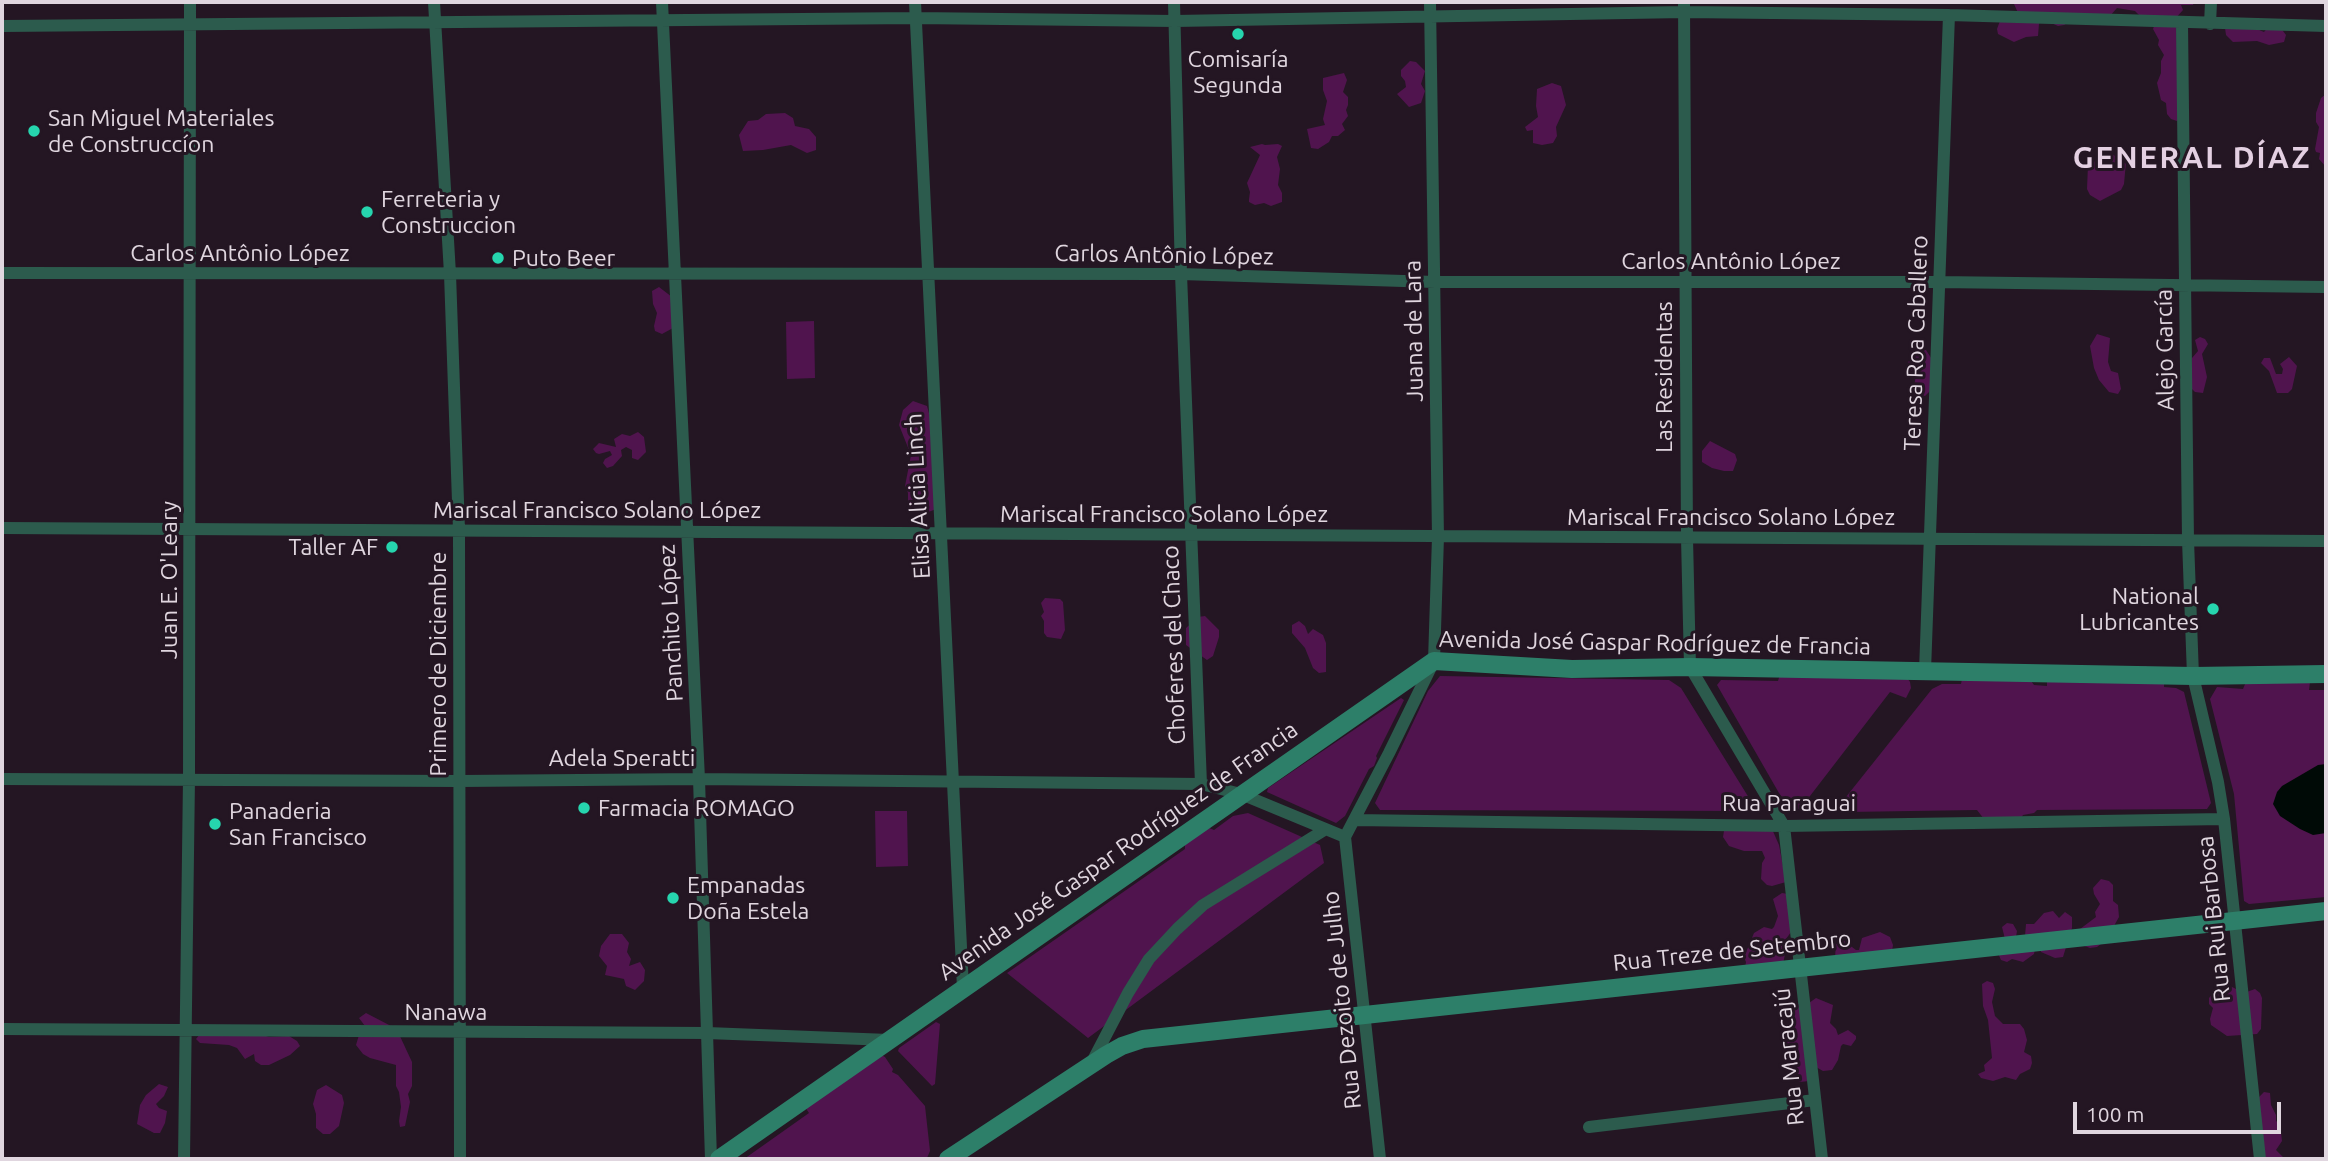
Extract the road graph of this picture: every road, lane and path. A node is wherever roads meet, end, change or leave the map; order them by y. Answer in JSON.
{"nodes":[{"id":1,"x":190,"y":2,"type":"edge"},
{"id":2,"x":434,"y":2,"type":"edge"},
{"id":3,"x":662,"y":2,"type":"edge"},
{"id":4,"x":915,"y":2,"type":"edge"},
{"id":5,"x":1174,"y":2,"type":"edge"},
{"id":6,"x":2211,"y":2,"type":"edge"},
{"id":7,"x":1684,"y":7,"type":"edge"},
{"id":8,"x":1431,"y":8,"type":"edge"},
{"id":9,"x":1949,"y":15,"type":"junction"},
{"id":10,"x":916,"y":18,"type":"junction"},
{"id":11,"x":663,"y":20,"type":"junction"},
{"id":12,"x":1175,"y":21,"type":"junction"},
{"id":13,"x":435,"y":23,"type":"junction"},
{"id":14,"x":2182,"y":23,"type":"junction"},
{"id":15,"x":2210,"y":24,"type":"junction"},
{"id":16,"x":190,"y":25,"type":"junction"},
{"id":17,"x":2,"y":26,"type":"edge"},
{"id":18,"x":2326,"y":26,"type":"edge"},
{"id":19,"x":2,"y":273,"type":"edge"},
{"id":20,"x":191,"y":274,"type":"junction"},
{"id":21,"x":450,"y":274,"type":"junction"},
{"id":22,"x":1181,"y":274,"type":"junction"},
{"id":23,"x":676,"y":275,"type":"junction"},
{"id":24,"x":927,"y":275,"type":"junction"},
{"id":25,"x":1435,"y":282,"type":"junction"},
{"id":26,"x":1685,"y":282,"type":"junction"},
{"id":27,"x":1939,"y":282,"type":"junction"},
{"id":28,"x":2185,"y":285,"type":"junction"},
{"id":29,"x":2326,"y":287,"type":"edge"},
{"id":30,"x":2,"y":528,"type":"edge"},
{"id":31,"x":190,"y":530,"type":"junction"},
{"id":32,"x":459,"y":530,"type":"junction"},
{"id":33,"x":688,"y":531,"type":"junction"},
{"id":34,"x":942,"y":534,"type":"junction"},
{"id":35,"x":1190,"y":535,"type":"junction"},
{"id":36,"x":1438,"y":537,"type":"junction"},
{"id":37,"x":1687,"y":538,"type":"junction"},
{"id":38,"x":1930,"y":538,"type":"junction"},
{"id":39,"x":2188,"y":540,"type":"junction"},
{"id":40,"x":2326,"y":541,"type":"edge"},
{"id":41,"x":1434,"y":661,"type":"junction"},
{"id":42,"x":1690,"y":667,"type":"junction"},
{"id":43,"x":1925,"y":671,"type":"junction"},
{"id":44,"x":2326,"y":674,"type":"edge"},
{"id":45,"x":2193,"y":676,"type":"junction"},
{"id":46,"x":189,"y":778,"type":"junction"},
{"id":47,"x":2,"y":779,"type":"edge"},
{"id":48,"x":699,"y":779,"type":"junction"},
{"id":49,"x":953,"y":780,"type":"junction"},
{"id":50,"x":460,"y":781,"type":"junction"},
{"id":51,"x":1201,"y":783,"type":"junction"},
{"id":52,"x":1241,"y":794,"type":"junction"},
{"id":53,"x":2224,"y":819,"type":"junction"},
{"id":54,"x":1354,"y":820,"type":"junction"},
{"id":55,"x":1784,"y":826,"type":"junction"},
{"id":56,"x":1326,"y":829,"type":"junction"},
{"id":57,"x":1345,"y":837,"type":"junction"},
{"id":58,"x":2326,"y":911,"type":"edge"},
{"id":59,"x":2235,"y":921,"type":"junction"},
{"id":60,"x":1801,"y":968,"type":"junction"},
{"id":61,"x":963,"y":989,"type":"junction"},
{"id":62,"x":1364,"y":1015,"type":"junction"},
{"id":63,"x":2,"y":1029,"type":"edge"},
{"id":64,"x":185,"y":1029,"type":"junction"},
{"id":65,"x":458,"y":1033,"type":"junction"},
{"id":66,"x":707,"y":1033,"type":"junction"},
{"id":67,"x":889,"y":1040,"type":"junction"},
{"id":68,"x":1091,"y":1065,"type":"junction"},
{"id":69,"x":1815,"y":1100,"type":"junction"},
{"id":70,"x":1589,"y":1127,"type":"dead end"},
{"id":71,"x":184,"y":1159,"type":"edge"},
{"id":72,"x":460,"y":1159,"type":"edge"},
{"id":73,"x":711,"y":1159,"type":"edge"},
{"id":74,"x":719,"y":1159,"type":"edge"},
{"id":75,"x":948,"y":1159,"type":"edge"},
{"id":76,"x":1380,"y":1159,"type":"edge"},
{"id":77,"x":1822,"y":1159,"type":"edge"},
{"id":78,"x":2260,"y":1159,"type":"edge"}],
"edges":[{"from":1,"to":16,"type":"street","name":"Juan E. O'Leary"},
{"from":2,"to":13,"type":"street","name":"Primero de Diciembre"},
{"from":3,"to":11,"type":"street","name":"Panchito López"},
{"from":4,"to":10,"type":"street","name":"Elisa Alicia Linch"},
{"from":5,"to":12,"type":"street","name":"Choferes del Chaco"},
{"from":6,"to":15,"type":"street"},
{"from":7,"to":8,"type":"street"},
{"from":7,"to":9,"type":"street"},
{"from":7,"to":26,"type":"street","name":"Las Residentas"},
{"from":8,"to":12,"type":"street"},
{"from":8,"to":25,"type":"street","name":"Juana de Lara"},
{"from":9,"to":14,"type":"street"},
{"from":9,"to":27,"type":"street","name":"Teresa Roa Caballero"},
{"from":10,"to":11,"type":"street"},
{"from":10,"to":12,"type":"street"},
{"from":10,"to":24,"type":"street","name":"Elisa Alicia Linch"},
{"from":11,"to":13,"type":"street"},
{"from":11,"to":23,"type":"street","name":"Panchito López"},
{"from":12,"to":22,"type":"street","name":"Choferes del Chaco"},
{"from":13,"to":16,"type":"street"},
{"from":13,"to":21,"type":"street","name":"Primero de Diciembre"},
{"from":14,"to":15,"type":"street"},
{"from":14,"to":28,"type":"street","name":"Alejo García"},
{"from":15,"to":18,"type":"street"},
{"from":16,"to":17,"type":"street"},
{"from":16,"to":20,"type":"street","name":"Juan E. O'Leary"},
{"from":19,"to":20,"type":"street","name":"Carlos Antônio López"},
{"from":20,"to":21,"type":"street","name":"Carlos Antônio López"},
{"from":20,"to":31,"type":"street","name":"Juan E. O'Leary"},
{"from":21,"to":23,"type":"street","name":"Carlos Antônio López"},
{"from":21,"to":32,"type":"street","name":"Primero de Diciembre"},
{"from":22,"to":24,"type":"street","name":"Carlos Antônio López"},
{"from":22,"to":25,"type":"street","name":"Carlos Antônio López"},
{"from":22,"to":35,"type":"street","name":"Choferes del Chaco"},
{"from":23,"to":24,"type":"street","name":"Carlos Antônio López"},
{"from":23,"to":33,"type":"street","name":"Panchito López"},
{"from":24,"to":34,"type":"street","name":"Elisa Alicia Linch"},
{"from":25,"to":26,"type":"street","name":"Carlos Antônio López"},
{"from":25,"to":36,"type":"street","name":"Juana de Lara"},
{"from":26,"to":27,"type":"street","name":"Carlos Antônio López"},
{"from":26,"to":37,"type":"street","name":"Las Residentas"},
{"from":27,"to":28,"type":"street","name":"Carlos Antônio López"},
{"from":27,"to":38,"type":"street","name":"Teresa Roa Caballero"},
{"from":28,"to":29,"type":"street","name":"Carlos Antônio López"},
{"from":28,"to":39,"type":"street","name":"Alejo García"},
{"from":30,"to":31,"type":"street","name":"Mariscal Francisco Solano López"},
{"from":31,"to":32,"type":"street","name":"Mariscal Francisco Solano López"},
{"from":31,"to":46,"type":"street","name":"Juan E. O'Leary"},
{"from":32,"to":33,"type":"street","name":"Mariscal Francisco Solano López"},
{"from":32,"to":50,"type":"street","name":"Primero de Diciembre"},
{"from":33,"to":34,"type":"street","name":"Mariscal Francisco Solano López"},
{"from":33,"to":48,"type":"street","name":"Panchito López"},
{"from":34,"to":35,"type":"street","name":"Mariscal Francisco Solano López"},
{"from":34,"to":49,"type":"street","name":"Elisa Alicia Linch"},
{"from":35,"to":36,"type":"street","name":"Mariscal Francisco Solano López"},
{"from":35,"to":51,"type":"street","name":"Choferes del Chaco"},
{"from":36,"to":37,"type":"street","name":"Mariscal Francisco Solano López"},
{"from":36,"to":41,"type":"street","name":"Juana de Lara"},
{"from":37,"to":38,"type":"street","name":"Mariscal Francisco Solano López"},
{"from":37,"to":42,"type":"street","name":"Las Residentas"},
{"from":38,"to":39,"type":"street","name":"Mariscal Francisco Solano López"},
{"from":38,"to":43,"type":"street","name":"Teresa Roa Caballero"},
{"from":39,"to":40,"type":"street","name":"Mariscal Francisco Solano López"},
{"from":39,"to":45,"type":"street","name":"Alejo García"},
{"from":41,"to":42,"type":"main road","name":"Avenida José Gaspar Rodríguez de Francia"},
{"from":41,"to":52,"type":"main road","name":"Avenida José Gaspar Rodríguez de Francia"},
{"from":41,"to":54,"type":"street"},
{"from":42,"to":43,"type":"main road","name":"Avenida José Gaspar Rodríguez de Francia"},
{"from":42,"to":55,"type":"street"},
{"from":43,"to":45,"type":"main road","name":"Avenida José Gaspar Rodríguez de Francia"},
{"from":44,"to":45,"type":"main road","name":"Avenida José Gaspar Rodríguez de Francia"},
{"from":45,"to":53,"type":"street","name":"Rua Rui Barbosa"},
{"from":46,"to":47,"type":"street","name":"Adela Speratti"},
{"from":46,"to":50,"type":"street","name":"Adela Speratti"},
{"from":46,"to":64,"type":"street","name":"Juan E. O'Leary"},
{"from":48,"to":49,"type":"street","name":"Adela Speratti"},
{"from":48,"to":50,"type":"street","name":"Adela Speratti"},
{"from":48,"to":66,"type":"street","name":"Panchito López"},
{"from":49,"to":51,"type":"street","name":"Adela Speratti"},
{"from":49,"to":61,"type":"street","name":"Elisa Alicia Linch"},
{"from":50,"to":65,"type":"street","name":"Primero de Diciembre"},
{"from":51,"to":52,"type":"street","name":"Adela Speratti"},
{"from":52,"to":56,"type":"street","name":"Adela Speratti"},
{"from":52,"to":61,"type":"main road","name":"Avenida José Gaspar Rodríguez de Francia"},
{"from":53,"to":55,"type":"street","name":"Rua Paraguai"},
{"from":53,"to":59,"type":"street","name":"Rua Rui Barbosa"},
{"from":54,"to":55,"type":"street","name":"Rua Paraguai"},
{"from":54,"to":57,"type":"street"},
{"from":55,"to":60,"type":"street","name":"Rua Maracajú"},
{"from":56,"to":57,"type":"street","name":"Adela Speratti"},
{"from":56,"to":68,"type":"street"},
{"from":57,"to":62,"type":"street","name":"Rua Dezoito de Julho"},
{"from":58,"to":59,"type":"main road","name":"Rua Treze de Setembro"},
{"from":59,"to":60,"type":"main road","name":"Rua Treze de Setembro"},
{"from":59,"to":78,"type":"street","name":"Rua Rui Barbosa"},
{"from":60,"to":62,"type":"main road","name":"Rua Treze de Setembro"},
{"from":60,"to":69,"type":"street","name":"Rua Maracajú"},
{"from":61,"to":67,"type":"main road","name":"Avenida José Gaspar Rodríguez de Francia"},
{"from":62,"to":68,"type":"main road","name":"Rua Treze de Setembro"},
{"from":62,"to":76,"type":"street","name":"Rua Dezoito de Julho"},
{"from":63,"to":64,"type":"street","name":"Nanawa"},
{"from":64,"to":65,"type":"street","name":"Nanawa"},
{"from":64,"to":71,"type":"street","name":"Juan E. O'Leary"},
{"from":65,"to":66,"type":"street","name":"Nanawa"},
{"from":65,"to":72,"type":"street","name":"Primero de Diciembre"},
{"from":66,"to":67,"type":"street","name":"Nanawa"},
{"from":66,"to":73,"type":"street","name":"Panchito López"},
{"from":67,"to":74,"type":"main road","name":"Avenida José Gaspar Rodríguez de Francia"},
{"from":68,"to":75,"type":"main road","name":"Rua Treze de Setembro"},
{"from":69,"to":70,"type":"street"},
{"from":69,"to":77,"type":"street","name":"Rua Maracajú"}]}
